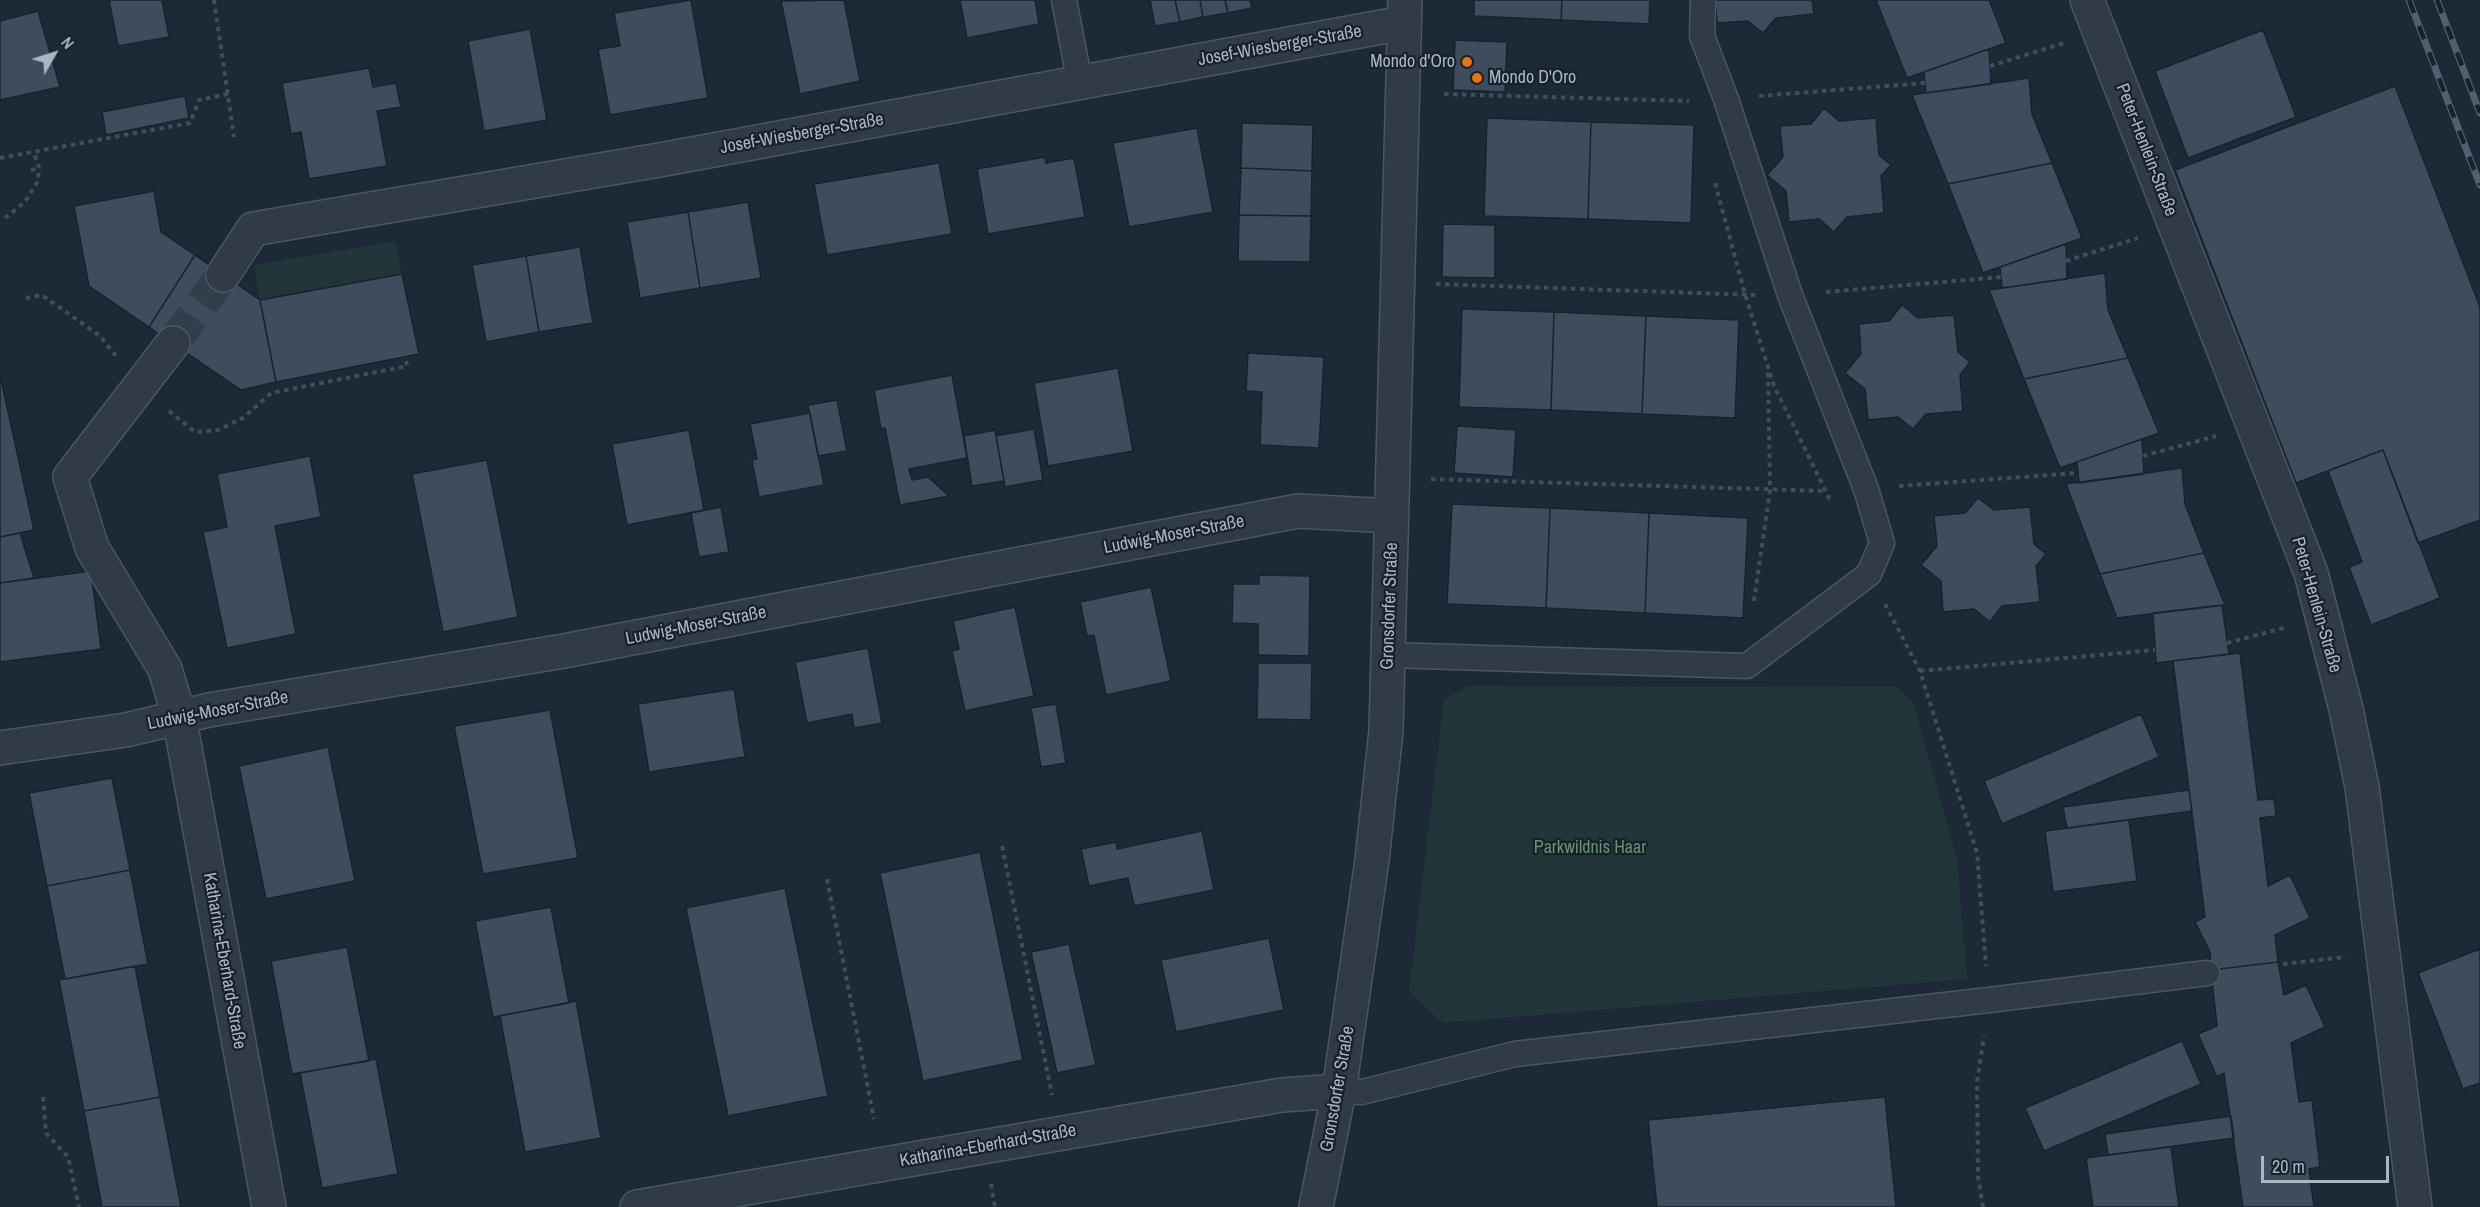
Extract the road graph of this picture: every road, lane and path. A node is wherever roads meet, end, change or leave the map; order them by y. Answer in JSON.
{"nodes":[{"id":1,"x":214,"y":0,"type":"edge"},
{"id":2,"x":1064,"y":0,"type":"edge"},
{"id":3,"x":1704,"y":0,"type":"edge"},
{"id":4,"x":2087,"y":0,"type":"edge"},
{"id":5,"x":1404,"y":12,"type":"edge"},
{"id":6,"x":2099,"y":32,"type":"junction"},
{"id":7,"x":1990,"y":66,"type":"dead end"},
{"id":8,"x":1080,"y":82,"type":"junction"},
{"id":9,"x":228,"y":94,"type":"junction"},
{"id":10,"x":234,"y":137,"type":"dead end"},
{"id":11,"x":34,"y":152,"type":"junction"},
{"id":12,"x":0,"y":158,"type":"edge"},
{"id":13,"x":39,"y":168,"type":"junction"},
{"id":14,"x":31,"y":170,"type":"dead end"},
{"id":15,"x":6,"y":218,"type":"dead end"},
{"id":16,"x":2176,"y":227,"type":"junction"},
{"id":17,"x":2066,"y":261,"type":"dead end"},
{"id":18,"x":223,"y":274,"type":"tunnel mouth"},
{"id":19,"x":2001,"y":278,"type":"dead end"},
{"id":20,"x":1436,"y":284,"type":"dead end"},
{"id":21,"x":1790,"y":295,"type":"junction"},
{"id":22,"x":26,"y":298,"type":"dead end"},
{"id":23,"x":173,"y":343,"type":"tunnel mouth"},
{"id":24,"x":405,"y":357,"type":"dead end"},
{"id":25,"x":1768,"y":366,"type":"dead end"},
{"id":26,"x":139,"y":387,"type":"junction"},
{"id":27,"x":2254,"y":426,"type":"junction"},
{"id":28,"x":2143,"y":456,"type":"dead end"},
{"id":29,"x":2078,"y":473,"type":"dead end"},
{"id":30,"x":1428,"y":479,"type":"dead end"},
{"id":31,"x":1866,"y":489,"type":"junction"},
{"id":32,"x":1770,"y":490,"type":"junction"},
{"id":33,"x":1392,"y":516,"type":"junction"},
{"id":34,"x":1754,"y":601,"type":"dead end"},
{"id":35,"x":2322,"y":618,"type":"junction"},
{"id":36,"x":2227,"y":643,"type":"dead end"},
{"id":37,"x":2155,"y":650,"type":"dead end"},
{"id":38,"x":1388,"y":655,"type":"junction"},
{"id":39,"x":1920,"y":671,"type":"dead end"},
{"id":40,"x":178,"y":716,"type":"junction"},
{"id":41,"x":0,"y":748,"type":"edge"},
{"id":42,"x":1002,"y":846,"type":"dead end"},
{"id":43,"x":827,"y":879,"type":"dead end"},
{"id":44,"x":2382,"y":952,"type":"junction"},
{"id":45,"x":2283,"y":964,"type":"dead end"},
{"id":46,"x":2207,"y":973,"type":"dead end"},
{"id":47,"x":1339,"y":1091,"type":"junction"},
{"id":48,"x":43,"y":1096,"type":"dead end"},
{"id":49,"x":874,"y":1119,"type":"dead end"},
{"id":50,"x":1060,"y":1133,"type":"junction"},
{"id":51,"x":79,"y":1207,"type":"edge"},
{"id":52,"x":269,"y":1207,"type":"edge"},
{"id":53,"x":637,"y":1207,"type":"edge"},
{"id":54,"x":1316,"y":1207,"type":"edge"},
{"id":55,"x":2415,"y":1207,"type":"edge"}],
"edges":[{"from":1,"to":9,"type":"path"},
{"from":2,"to":8,"type":"lane"},
{"from":3,"to":21,"type":"lane"},
{"from":4,"to":6,"type":"street","name":"Peter-Henlein-Straße"},
{"from":5,"to":8,"type":"street","name":"Josef-Wiesberger-Straße"},
{"from":5,"to":33,"type":"street","name":"Gronsdorfer Straße"},
{"from":6,"to":7,"type":"path"},
{"from":6,"to":16,"type":"street","name":"Peter-Henlein-Straße"},
{"from":8,"to":18,"type":"street","name":"Josef-Wiesberger-Straße"},
{"from":9,"to":10,"type":"path"},
{"from":9,"to":11,"type":"path"},
{"from":11,"to":12,"type":"path"},
{"from":11,"to":13,"type":"path"},
{"from":13,"to":14,"type":"path"},
{"from":13,"to":15,"type":"path"},
{"from":16,"to":17,"type":"path"},
{"from":16,"to":27,"type":"street","name":"Peter-Henlein-Straße"},
{"from":19,"to":21,"type":"path"},
{"from":20,"to":21,"type":"path"},
{"from":21,"to":31,"type":"lane"},
{"from":22,"to":26,"type":"path"},
{"from":23,"to":26,"type":"street"},
{"from":24,"to":26,"type":"path"},
{"from":25,"to":32,"type":"path"},
{"from":26,"to":40,"type":"street"},
{"from":27,"to":28,"type":"path"},
{"from":27,"to":35,"type":"street","name":"Peter-Henlein-Straße"},
{"from":29,"to":31,"type":"path"},
{"from":30,"to":32,"type":"path"},
{"from":31,"to":32,"type":"path"},
{"from":31,"to":38,"type":"lane"},
{"from":32,"to":34,"type":"path"},
{"from":33,"to":38,"type":"street","name":"Gronsdorfer Straße"},
{"from":33,"to":40,"type":"street","name":"Ludwig-Moser-Straße"},
{"from":35,"to":36,"type":"path"},
{"from":35,"to":44,"type":"street","name":"Peter-Henlein-Straße"},
{"from":37,"to":39,"type":"path"},
{"from":38,"to":47,"type":"street","name":"Gronsdorfer Straße"},
{"from":40,"to":41,"type":"street","name":"Ludwig-Moser-Straße"},
{"from":40,"to":52,"type":"street","name":"Katharina-Eberhard-Straße"},
{"from":42,"to":50,"type":"path"},
{"from":43,"to":49,"type":"path"},
{"from":44,"to":45,"type":"path"},
{"from":44,"to":55,"type":"street","name":"Peter-Henlein-Straße"},
{"from":46,"to":47,"type":"lane"},
{"from":47,"to":50,"type":"street","name":"Katharina-Eberhard-Straße"},
{"from":47,"to":54,"type":"street","name":"Gronsdorfer Straße"},
{"from":48,"to":51,"type":"path"},
{"from":50,"to":53,"type":"street","name":"Katharina-Eberhard-Straße"}]}
